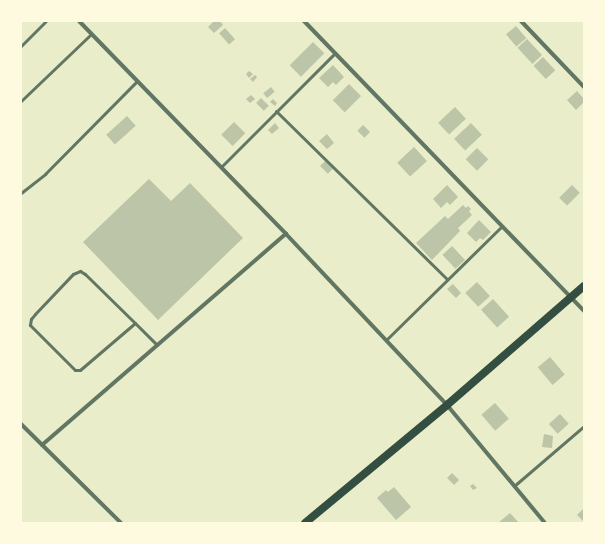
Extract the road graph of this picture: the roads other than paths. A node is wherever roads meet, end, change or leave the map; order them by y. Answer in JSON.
{"nodes":[{"id":1,"x":46,"y":21,"type":"edge"},
{"id":2,"x":79,"y":21,"type":"edge"},
{"id":3,"x":304,"y":21,"type":"edge"},
{"id":4,"x":521,"y":21,"type":"edge"},
{"id":5,"x":91,"y":34,"type":"junction"},
{"id":6,"x":21,"y":46,"type":"edge"},
{"id":7,"x":335,"y":53,"type":"junction"},
{"id":8,"x":137,"y":81,"type":"junction"},
{"id":9,"x":584,"y":87,"type":"edge"},
{"id":10,"x":21,"y":101,"type":"edge"},
{"id":11,"x":276,"y":111,"type":"junction"},
{"id":12,"x":220,"y":167,"type":"junction"},
{"id":13,"x":21,"y":193,"type":"edge"},
{"id":14,"x":502,"y":226,"type":"junction"},
{"id":15,"x":286,"y":234,"type":"junction"},
{"id":16,"x":447,"y":279,"type":"junction"},
{"id":17,"x":584,"y":286,"type":"edge"},
{"id":18,"x":571,"y":297,"type":"junction"},
{"id":19,"x":584,"y":311,"type":"edge"},
{"id":20,"x":135,"y":322,"type":"junction"},
{"id":21,"x":386,"y":340,"type":"junction"},
{"id":22,"x":157,"y":345,"type":"junction"},
{"id":23,"x":447,"y":405,"type":"junction"},
{"id":24,"x":21,"y":424,"type":"edge"},
{"id":25,"x":584,"y":426,"type":"edge"},
{"id":26,"x":42,"y":444,"type":"junction"},
{"id":27,"x":514,"y":486,"type":"junction"},
{"id":28,"x":121,"y":523,"type":"edge"},
{"id":29,"x":305,"y":523,"type":"edge"},
{"id":30,"x":545,"y":523,"type":"edge"}],
"edges":[{"from":1,"to":6,"type":"lane"},
{"from":2,"to":5,"type":"street"},
{"from":3,"to":7,"type":"street"},
{"from":4,"to":9,"type":"street"},
{"from":5,"to":8,"type":"street"},
{"from":5,"to":10,"type":"lane"},
{"from":7,"to":11,"type":"lane"},
{"from":7,"to":14,"type":"street"},
{"from":8,"to":12,"type":"street"},
{"from":8,"to":13,"type":"lane"},
{"from":11,"to":12,"type":"lane"},
{"from":11,"to":16,"type":"lane"},
{"from":12,"to":15,"type":"street"},
{"from":14,"to":16,"type":"lane"},
{"from":14,"to":18,"type":"street"},
{"from":15,"to":21,"type":"street"},
{"from":15,"to":22,"type":"street"},
{"from":16,"to":21,"type":"lane"},
{"from":17,"to":18,"type":"main road"},
{"from":18,"to":19,"type":"street"},
{"from":18,"to":23,"type":"main road"},
{"from":20,"to":20,"type":"lane"},
{"from":20,"to":22,"type":"lane"},
{"from":21,"to":23,"type":"street"},
{"from":22,"to":26,"type":"street"},
{"from":23,"to":27,"type":"street"},
{"from":23,"to":29,"type":"main road"},
{"from":24,"to":26,"type":"street"},
{"from":25,"to":27,"type":"lane"},
{"from":26,"to":28,"type":"street"},
{"from":27,"to":30,"type":"street"}]}
